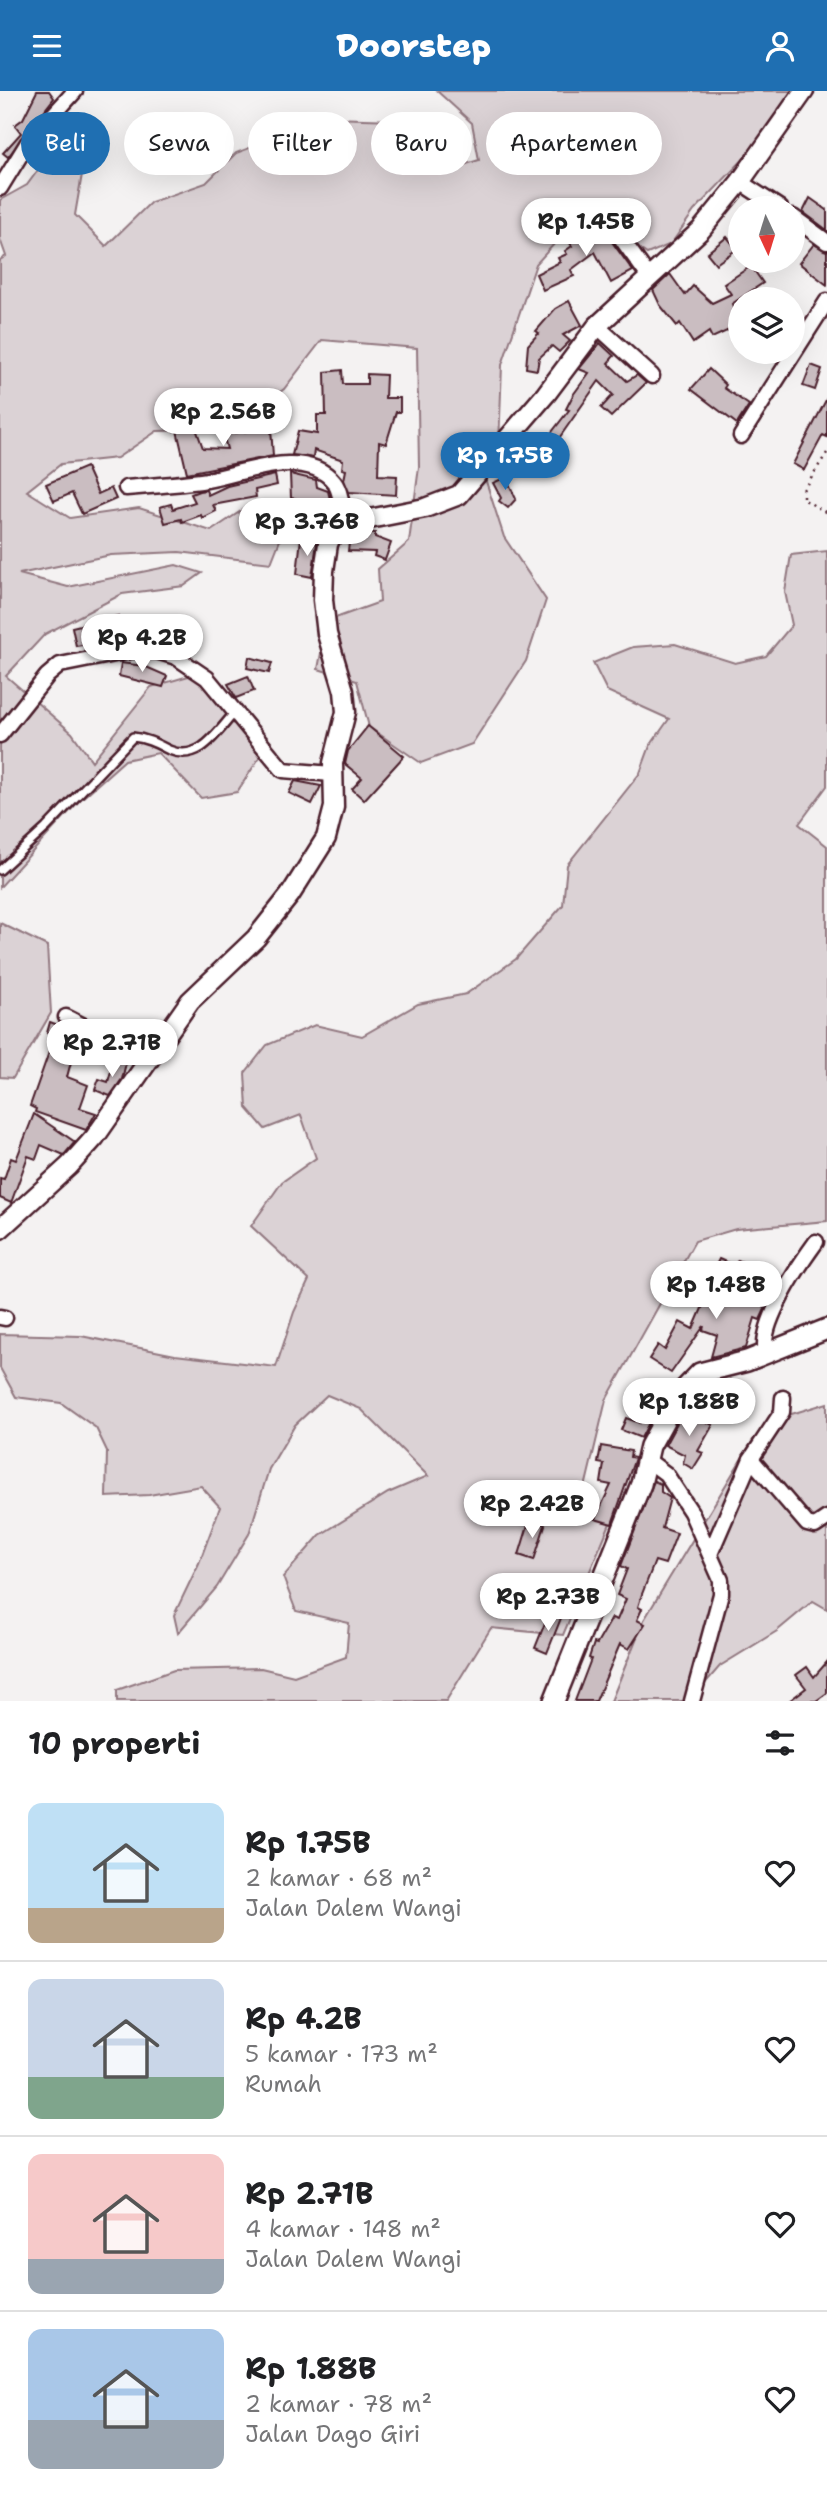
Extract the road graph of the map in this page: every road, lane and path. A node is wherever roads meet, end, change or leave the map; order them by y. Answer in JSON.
{"nodes":[{"id":1,"x":75,"y":91,"type":"edge"},
{"id":2,"x":804,"y":91,"type":"edge"},
{"id":3,"x":740,"y":183,"type":"junction"},
{"id":4,"x":0,"y":188,"type":"edge"},
{"id":5,"x":761,"y":196,"type":"edge"},
{"id":6,"x":606,"y":217,"type":"dead end"},
{"id":7,"x":805,"y":226,"type":"edge"},
{"id":8,"x":827,"y":242,"type":"edge"},
{"id":9,"x":649,"y":277,"type":"junction"},
{"id":10,"x":827,"y":301,"type":"edge"},
{"id":11,"x":597,"y":326,"type":"junction"},
{"id":12,"x":652,"y":376,"type":"dead end"},
{"id":13,"x":741,"y":436,"type":"dead end"},
{"id":14,"x":827,"y":453,"type":"edge"},
{"id":15,"x":127,"y":488,"type":"dead end"},
{"id":16,"x":827,"y":513,"type":"edge"},
{"id":17,"x":344,"y":524,"type":"junction"},
{"id":18,"x":236,"y":711,"type":"junction"},
{"id":19,"x":0,"y":735,"type":"edge"},
{"id":20,"x":331,"y":774,"type":"junction"},
{"id":21,"x":0,"y":870,"type":"edge"},
{"id":22,"x":66,"y":1017,"type":"dead end"},
{"id":23,"x":150,"y":1060,"type":"junction"},
{"id":24,"x":0,"y":1229,"type":"edge"},
{"id":25,"x":816,"y":1242,"type":"dead end"},
{"id":26,"x":827,"y":1329,"type":"edge"},
{"id":27,"x":766,"y":1352,"type":"junction"},
{"id":28,"x":783,"y":1398,"type":"dead end"},
{"id":29,"x":646,"y":1459,"type":"junction"},
{"id":30,"x":751,"y":1459,"type":"junction"},
{"id":31,"x":827,"y":1518,"type":"edge"},
{"id":32,"x":710,"y":1554,"type":"junction"},
{"id":33,"x":554,"y":1701,"type":"edge"},
{"id":34,"x":692,"y":1701,"type":"edge"}],
"edges":[{"from":1,"to":4,"type":"street"},
{"from":2,"to":3,"type":"street"},
{"from":3,"to":5,"type":"street"},
{"from":3,"to":9,"type":"street"},
{"from":6,"to":9,"type":"street"},
{"from":7,"to":8,"type":"street"},
{"from":9,"to":11,"type":"street"},
{"from":10,"to":13,"type":"street"},
{"from":11,"to":12,"type":"street"},
{"from":11,"to":17,"type":"street"},
{"from":14,"to":16,"type":"path"},
{"from":15,"to":17,"type":"street"},
{"from":17,"to":20,"type":"street"},
{"from":18,"to":19,"type":"street"},
{"from":18,"to":20,"type":"street"},
{"from":18,"to":21,"type":"lane"},
{"from":20,"to":23,"type":"street"},
{"from":22,"to":23,"type":"street"},
{"from":23,"to":24,"type":"street"},
{"from":25,"to":27,"type":"street"},
{"from":26,"to":27,"type":"main road"},
{"from":27,"to":29,"type":"main road"},
{"from":28,"to":30,"type":"street"},
{"from":29,"to":32,"type":"street"},
{"from":29,"to":33,"type":"main road"},
{"from":30,"to":31,"type":"street"},
{"from":30,"to":32,"type":"street"},
{"from":32,"to":34,"type":"street"}]}
